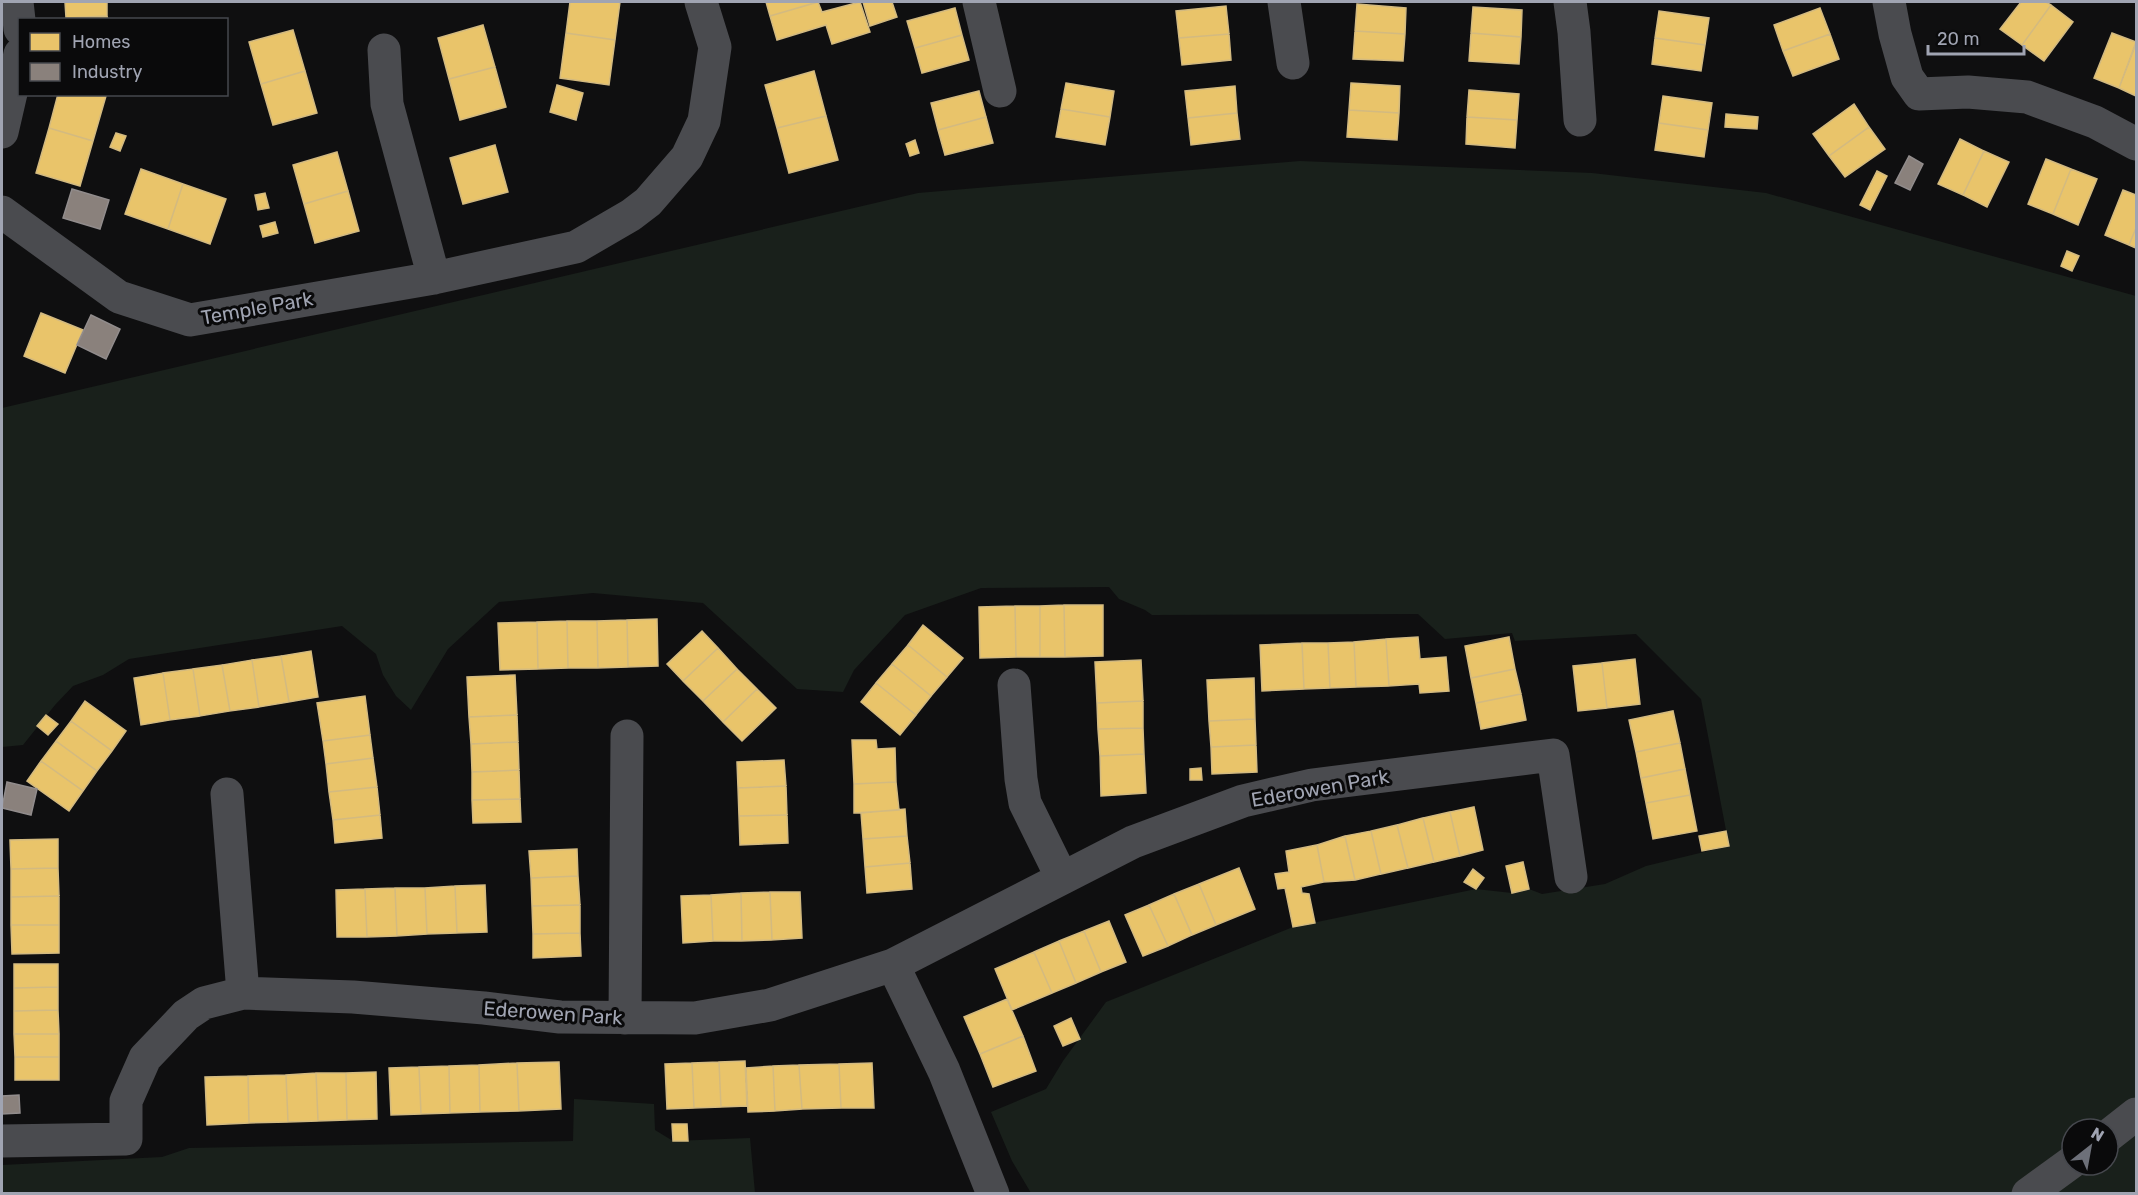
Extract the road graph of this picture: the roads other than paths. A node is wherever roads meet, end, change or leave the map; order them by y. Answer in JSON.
{"nodes":[{"id":1,"x":17,"y":2,"type":"edge"},
{"id":2,"x":701,"y":2,"type":"edge"},
{"id":3,"x":979,"y":2,"type":"edge"},
{"id":4,"x":1284,"y":2,"type":"edge"},
{"id":5,"x":1570,"y":2,"type":"edge"},
{"id":6,"x":1889,"y":2,"type":"edge"},
{"id":7,"x":19,"y":18,"type":"edge"},
{"id":8,"x":384,"y":50,"type":"dead end"},
{"id":9,"x":18,"y":63,"type":"edge"},
{"id":10,"x":1293,"y":63,"type":"dead end"},
{"id":11,"x":1000,"y":91,"type":"dead end"},
{"id":12,"x":1580,"y":120,"type":"dead end"},
{"id":13,"x":2,"y":132,"type":"edge"},
{"id":14,"x":2136,"y":144,"type":"edge"},
{"id":15,"x":2,"y":212,"type":"edge"},
{"id":16,"x":434,"y":278,"type":"junction"},
{"id":17,"x":1014,"y":685,"type":"dead end"},
{"id":18,"x":627,"y":736,"type":"dead end"},
{"id":19,"x":227,"y":794,"type":"dead end"},
{"id":20,"x":1571,"y":876,"type":"dead end"},
{"id":21,"x":1062,"y":878,"type":"junction"},
{"id":22,"x":893,"y":965,"type":"junction"},
{"id":23,"x":243,"y":993,"type":"junction"},
{"id":24,"x":625,"y":1018,"type":"junction"},
{"id":25,"x":2136,"y":1114,"type":"edge"},
{"id":26,"x":2120,"y":1127,"type":"edge"},
{"id":27,"x":2,"y":1141,"type":"edge"},
{"id":28,"x":2060,"y":1171,"type":"edge"},
{"id":29,"x":993,"y":1194,"type":"edge"},
{"id":30,"x":2028,"y":1194,"type":"edge"}],
"edges":[{"from":1,"to":7,"type":"street"},
{"from":2,"to":16,"type":"street","name":"Temple Park"},
{"from":3,"to":11,"type":"street"},
{"from":4,"to":10,"type":"street"},
{"from":5,"to":12,"type":"street"},
{"from":6,"to":14,"type":"street"},
{"from":8,"to":16,"type":"street"},
{"from":9,"to":13,"type":"street"},
{"from":15,"to":16,"type":"street","name":"Temple Park"},
{"from":17,"to":21,"type":"street"},
{"from":18,"to":24,"type":"street"},
{"from":19,"to":23,"type":"street"},
{"from":20,"to":21,"type":"street","name":"Ederowen Park"},
{"from":21,"to":22,"type":"street","name":"Ederowen Park"},
{"from":22,"to":24,"type":"street","name":"Ederowen Park"},
{"from":22,"to":29,"type":"street"},
{"from":23,"to":24,"type":"street","name":"Ederowen Park"},
{"from":23,"to":27,"type":"street","name":"Ederowen Park"},
{"from":25,"to":26,"type":"street"},
{"from":28,"to":30,"type":"street"}]}
